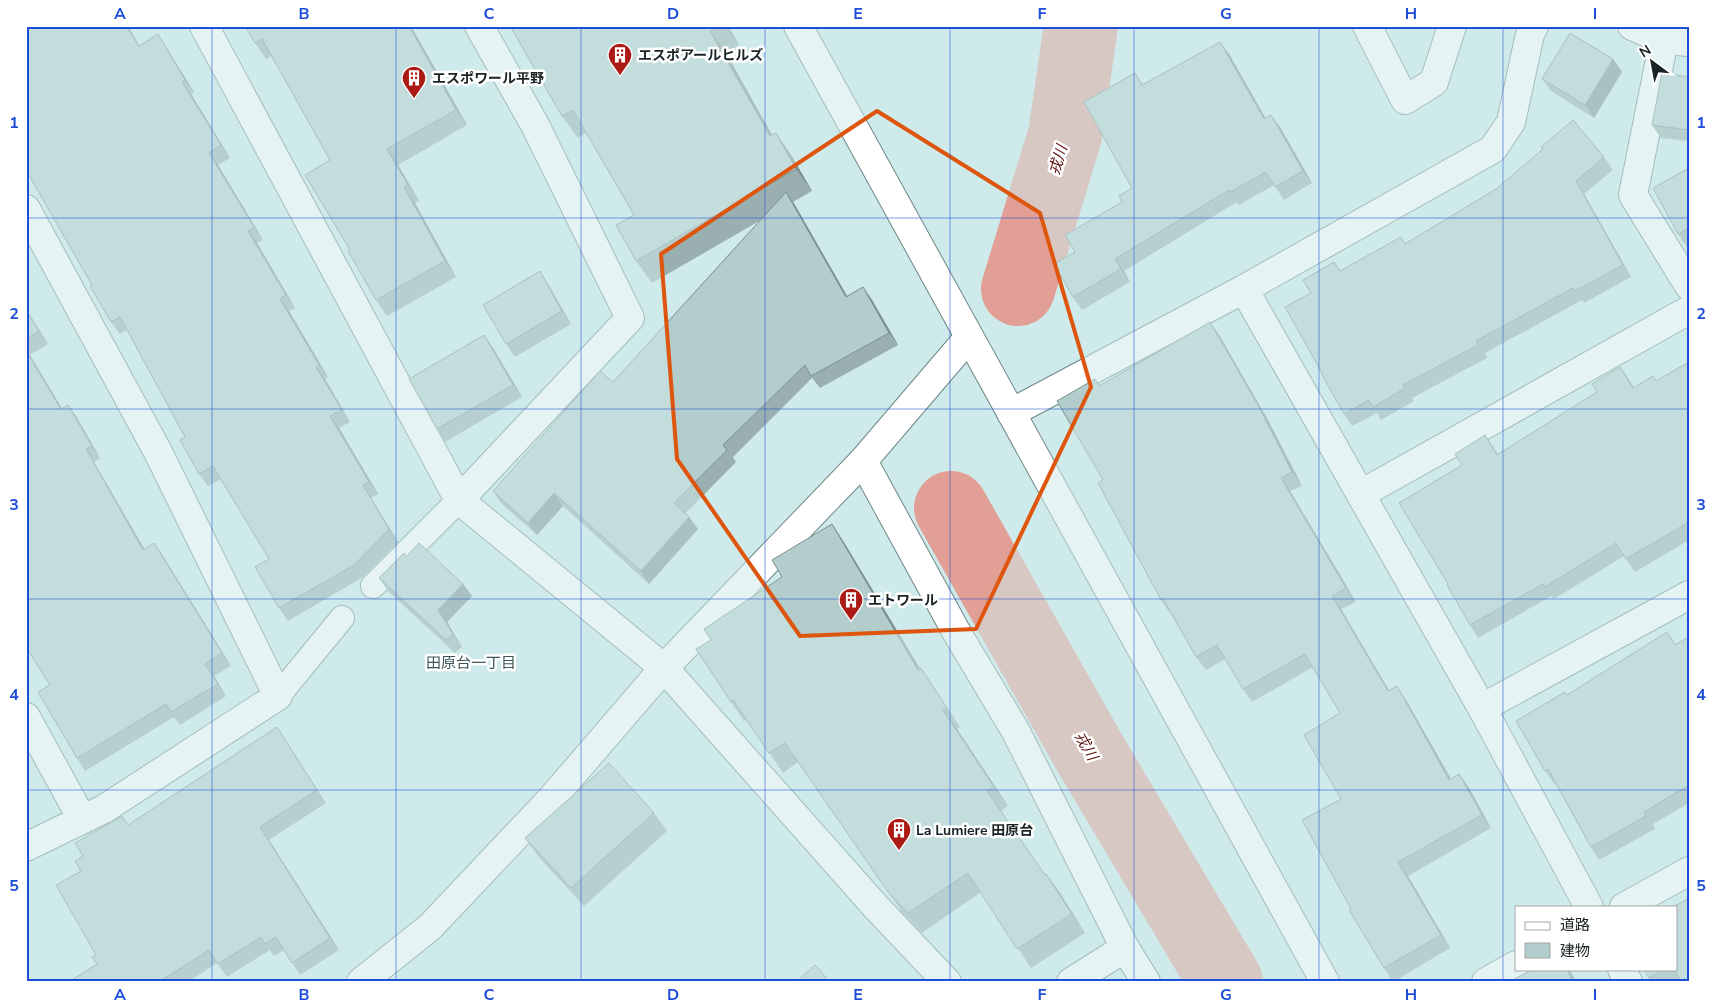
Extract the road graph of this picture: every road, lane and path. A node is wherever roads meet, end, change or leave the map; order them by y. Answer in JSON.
{"nodes":[{"id":1,"x":204,"y":26,"type":"edge"},
{"id":2,"x":479,"y":26,"type":"edge"},
{"id":3,"x":798,"y":26,"type":"edge"},
{"id":4,"x":1368,"y":26,"type":"edge"},
{"id":5,"x":1452,"y":26,"type":"edge"},
{"id":6,"x":1534,"y":26,"type":"edge"},
{"id":7,"x":1632,"y":26,"type":"edge"},
{"id":8,"x":1677,"y":41,"type":"edge"},
{"id":9,"x":26,"y":209,"type":"edge"},
{"id":10,"x":1689,"y":286,"type":"edge"},
{"id":11,"x":1244,"y":289,"type":"junction"},
{"id":12,"x":1689,"y":310,"type":"edge"},
{"id":13,"x":969,"y":337,"type":"junction"},
{"id":14,"x":1011,"y":413,"type":"junction"},
{"id":15,"x":864,"y":461,"type":"junction"},
{"id":16,"x":1361,"y":494,"type":"junction"},
{"id":17,"x":459,"y":500,"type":"junction"},
{"id":18,"x":373,"y":586,"type":"dead end"},
{"id":19,"x":1689,"y":595,"type":"edge"},
{"id":20,"x":342,"y":618,"type":"dead end"},
{"id":21,"x":664,"y":668,"type":"junction"},
{"id":22,"x":278,"y":696,"type":"junction"},
{"id":23,"x":1482,"y":708,"type":"junction"},
{"id":24,"x":26,"y":717,"type":"edge"},
{"id":25,"x":82,"y":819,"type":"junction"},
{"id":26,"x":26,"y":847,"type":"edge"},
{"id":27,"x":1689,"y":872,"type":"edge"},
{"id":28,"x":1588,"y":906,"type":"edge"},
{"id":29,"x":1626,"y":906,"type":"edge"},
{"id":30,"x":1125,"y":948,"type":"junction"},
{"id":31,"x":1515,"y":967,"type":"edge"},
{"id":32,"x":1622,"y":970,"type":"edge"},
{"id":33,"x":361,"y":982,"type":"edge"},
{"id":34,"x":947,"y":982,"type":"edge"},
{"id":35,"x":1071,"y":982,"type":"edge"},
{"id":36,"x":1146,"y":982,"type":"edge"},
{"id":37,"x":1325,"y":982,"type":"edge"},
{"id":38,"x":1486,"y":982,"type":"edge"},
{"id":39,"x":1628,"y":982,"type":"edge"}],
"edges":[{"from":1,"to":17,"type":"street"},
{"from":2,"to":17,"type":"street"},
{"from":3,"to":13,"type":"street"},
{"from":4,"to":5,"type":"street"},
{"from":6,"to":11,"type":"street"},
{"from":7,"to":8,"type":"street"},
{"from":8,"to":10,"type":"street"},
{"from":9,"to":22,"type":"street"},
{"from":11,"to":14,"type":"street"},
{"from":11,"to":16,"type":"street"},
{"from":12,"to":16,"type":"street"},
{"from":13,"to":14,"type":"street"},
{"from":13,"to":15,"type":"street"},
{"from":14,"to":37,"type":"street"},
{"from":15,"to":21,"type":"street"},
{"from":15,"to":30,"type":"street"},
{"from":16,"to":23,"type":"street"},
{"from":17,"to":18,"type":"lane"},
{"from":17,"to":21,"type":"street"},
{"from":19,"to":23,"type":"street"},
{"from":20,"to":22,"type":"lane"},
{"from":21,"to":33,"type":"street"},
{"from":21,"to":34,"type":"street"},
{"from":22,"to":25,"type":"street"},
{"from":23,"to":28,"type":"street"},
{"from":24,"to":25,"type":"street"},
{"from":25,"to":26,"type":"street"},
{"from":27,"to":29,"type":"street"},
{"from":30,"to":35,"type":"street"},
{"from":30,"to":36,"type":"street"},
{"from":31,"to":38,"type":"street"},
{"from":32,"to":39,"type":"street"}]}
